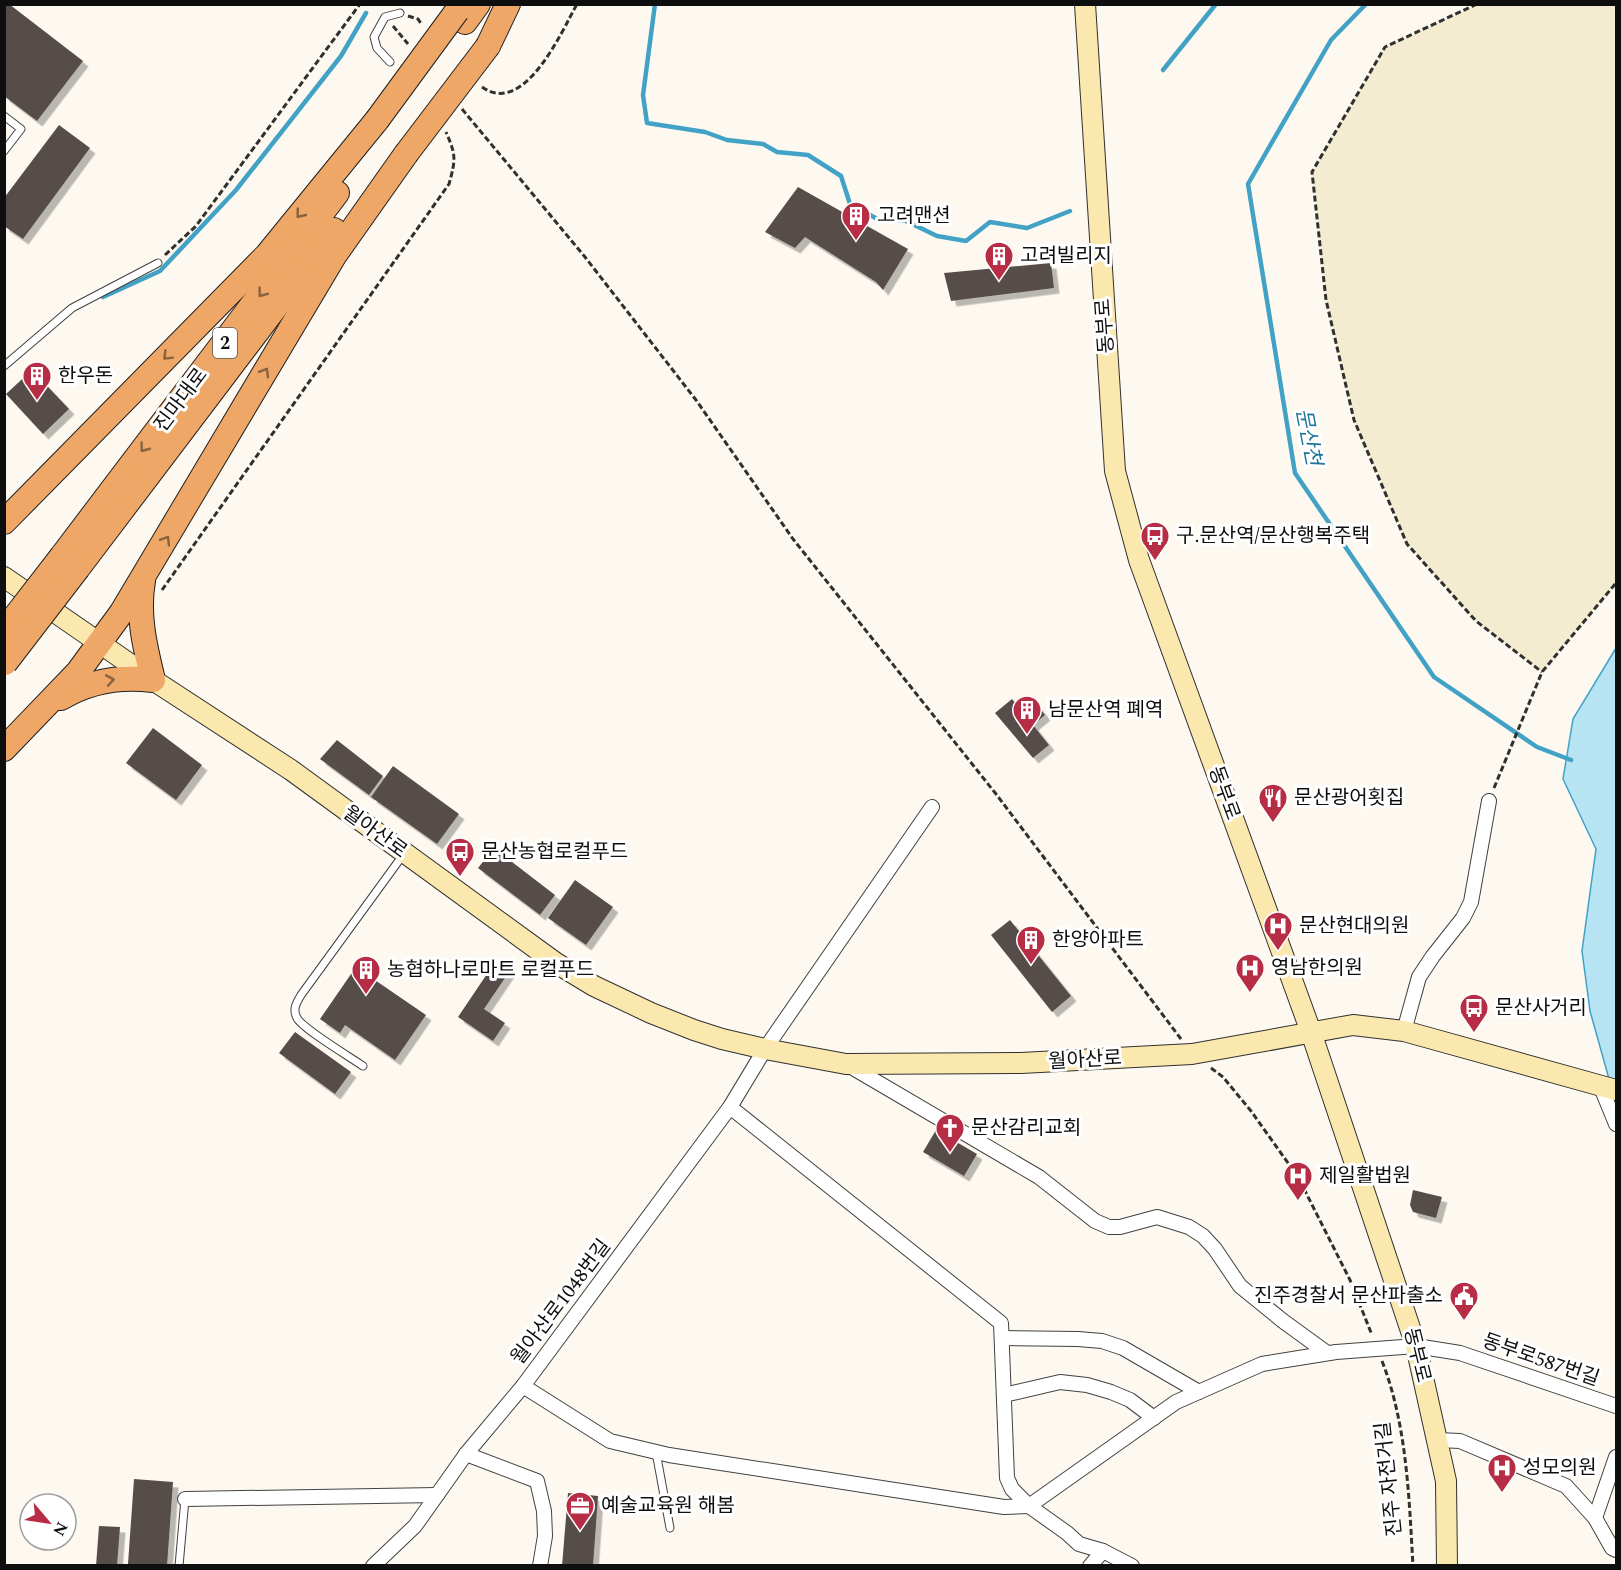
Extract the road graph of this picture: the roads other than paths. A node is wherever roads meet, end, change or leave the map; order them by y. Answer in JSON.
{"nodes":[{"id":1,"x":502,"y":4,"type":"edge"},
{"id":2,"x":508,"y":4,"type":"edge"},
{"id":3,"x":1085,"y":4,"type":"edge"},
{"id":4,"x":399,"y":13,"type":"dead end"},
{"id":5,"x":472,"y":20,"type":"edge"},
{"id":6,"x":390,"y":62,"type":"dead end"},
{"id":7,"x":4,"y":116,"type":"edge"},
{"id":8,"x":392,"y":137,"type":"junction"},
{"id":9,"x":4,"y":151,"type":"edge"},
{"id":10,"x":158,"y":263,"type":"road end"},
{"id":11,"x":4,"y":366,"type":"edge"},
{"id":12,"x":7,"y":518,"type":"edge"},
{"id":13,"x":70,"y":562,"type":"junction"},
{"id":14,"x":4,"y":577,"type":"edge"},
{"id":15,"x":152,"y":584,"type":"junction"},
{"id":16,"x":4,"y":631,"type":"edge"},
{"id":17,"x":101,"y":642,"type":"junction"},
{"id":18,"x":4,"y":663,"type":"edge"},
{"id":19,"x":153,"y":680,"type":"junction"},
{"id":20,"x":39,"y":713,"type":"junction"},
{"id":21,"x":4,"y":749,"type":"edge"},
{"id":22,"x":1489,"y":801,"type":"road end"},
{"id":23,"x":932,"y":807,"type":"dead end"},
{"id":24,"x":404,"y":853,"type":"junction"},
{"id":25,"x":1404,"y":1031,"type":"junction"},
{"id":26,"x":1311,"y":1032,"type":"junction"},
{"id":27,"x":765,"y":1049,"type":"junction"},
{"id":28,"x":846,"y":1064,"type":"junction"},
{"id":29,"x":363,"y":1066,"type":"dead end"},
{"id":30,"x":1609,"y":1088,"type":"edge"},
{"id":31,"x":730,"y":1107,"type":"junction"},
{"id":32,"x":1617,"y":1124,"type":"edge"},
{"id":33,"x":1003,"y":1338,"type":"junction"},
{"id":34,"x":1416,"y":1346,"type":"junction"},
{"id":35,"x":1327,"y":1353,"type":"junction"},
{"id":36,"x":523,"y":1386,"type":"junction"},
{"id":37,"x":1198,"y":1392,"type":"junction"},
{"id":38,"x":1004,"y":1395,"type":"junction"},
{"id":39,"x":1617,"y":1406,"type":"edge"},
{"id":40,"x":1154,"y":1418,"type":"junction"},
{"id":41,"x":1438,"y":1440,"type":"junction"},
{"id":42,"x":656,"y":1452,"type":"junction"},
{"id":43,"x":466,"y":1454,"type":"junction"},
{"id":44,"x":1617,"y":1457,"type":"edge"},
{"id":45,"x":437,"y":1495,"type":"junction"},
{"id":46,"x":185,"y":1499,"type":"joint"},
{"id":47,"x":1029,"y":1506,"type":"junction"},
{"id":48,"x":1595,"y":1518,"type":"junction"},
{"id":49,"x":670,"y":1528,"type":"dead end"},
{"id":50,"x":1617,"y":1550,"type":"edge"},
{"id":51,"x":1103,"y":1551,"type":"junction"},
{"id":52,"x":179,"y":1566,"type":"edge"},
{"id":53,"x":373,"y":1566,"type":"edge"},
{"id":54,"x":540,"y":1566,"type":"edge"},
{"id":55,"x":1090,"y":1566,"type":"edge"},
{"id":56,"x":1132,"y":1566,"type":"edge"},
{"id":57,"x":1448,"y":1566,"type":"edge"}],
"edges":[{"from":1,"to":5,"type":"highway","number":"2"},
{"from":2,"to":5,"type":"highway"},
{"from":3,"to":26,"type":"main road","name":"동부로"},
{"from":4,"to":6,"type":"lane"},
{"from":5,"to":8,"type":"highway","number":"2"},
{"from":5,"to":8,"type":"highway","bridge":true},
{"from":7,"to":9,"type":"lane"},
{"from":8,"to":12,"type":"highway","one_way":true},
{"from":8,"to":13,"type":"highway","name":"진마대로","number":"2"},
{"from":15,"to":8,"type":"highway","one_way":true},
{"from":10,"to":11,"type":"lane"},
{"from":13,"to":16,"type":"highway","number":"2","bridge":true},
{"from":13,"to":18,"type":"highway","number":"2","bridge":true},
{"from":14,"to":17,"type":"main road","name":"월아산로"},
{"from":15,"to":17,"type":"highway"},
{"from":15,"to":19,"type":"highway"},
{"from":17,"to":19,"type":"main road","name":"월아산로"},
{"from":17,"to":20,"type":"highway"},
{"from":20,"to":19,"type":"highway","one_way":true},
{"from":19,"to":24,"type":"main road","name":"월아산로"},
{"from":20,"to":21,"type":"highway"},
{"from":22,"to":25,"type":"street"},
{"from":23,"to":27,"type":"street"},
{"from":24,"to":27,"type":"main road","name":"월아산로"},
{"from":24,"to":29,"type":"lane"},
{"from":25,"to":26,"type":"main road","name":"월아산로"},
{"from":25,"to":30,"type":"main road","name":"월아산로"},
{"from":26,"to":28,"type":"main road","name":"월아산로"},
{"from":26,"to":34,"type":"main road","name":"동부로"},
{"from":27,"to":28,"type":"main road","name":"월아산로"},
{"from":27,"to":31,"type":"street","name":"월아산로1048번길"},
{"from":28,"to":35,"type":"street"},
{"from":30,"to":32,"type":"street"},
{"from":31,"to":33,"type":"street"},
{"from":31,"to":36,"type":"street","name":"월아산로1048번길"},
{"from":33,"to":37,"type":"street"},
{"from":33,"to":38,"type":"street"},
{"from":34,"to":35,"type":"street","name":"동부로587번길"},
{"from":34,"to":39,"type":"street","name":"동부로587번길"},
{"from":34,"to":41,"type":"main road","name":"동부로"},
{"from":35,"to":37,"type":"street","name":"동부로587번길"},
{"from":36,"to":42,"type":"street"},
{"from":36,"to":43,"type":"street","name":"월아산로1048번길"},
{"from":37,"to":40,"type":"street","name":"동부로587번길"},
{"from":38,"to":40,"type":"street"},
{"from":38,"to":47,"type":"street"},
{"from":40,"to":47,"type":"street","name":"동부로587번길"},
{"from":41,"to":48,"type":"street"},
{"from":41,"to":57,"type":"main road","name":"동부로"},
{"from":42,"to":47,"type":"street"},
{"from":42,"to":49,"type":"lane"},
{"from":43,"to":45,"type":"street","name":"월아산로1048번길"},
{"from":43,"to":54,"type":"street"},
{"from":44,"to":48,"type":"street"},
{"from":45,"to":46,"type":"street"},
{"from":45,"to":53,"type":"street","name":"월아산로1048번길"},
{"from":46,"to":52,"type":"lane"},
{"from":47,"to":51,"type":"street"},
{"from":48,"to":50,"type":"street"},
{"from":51,"to":55,"type":"street"},
{"from":51,"to":56,"type":"street"}]}
